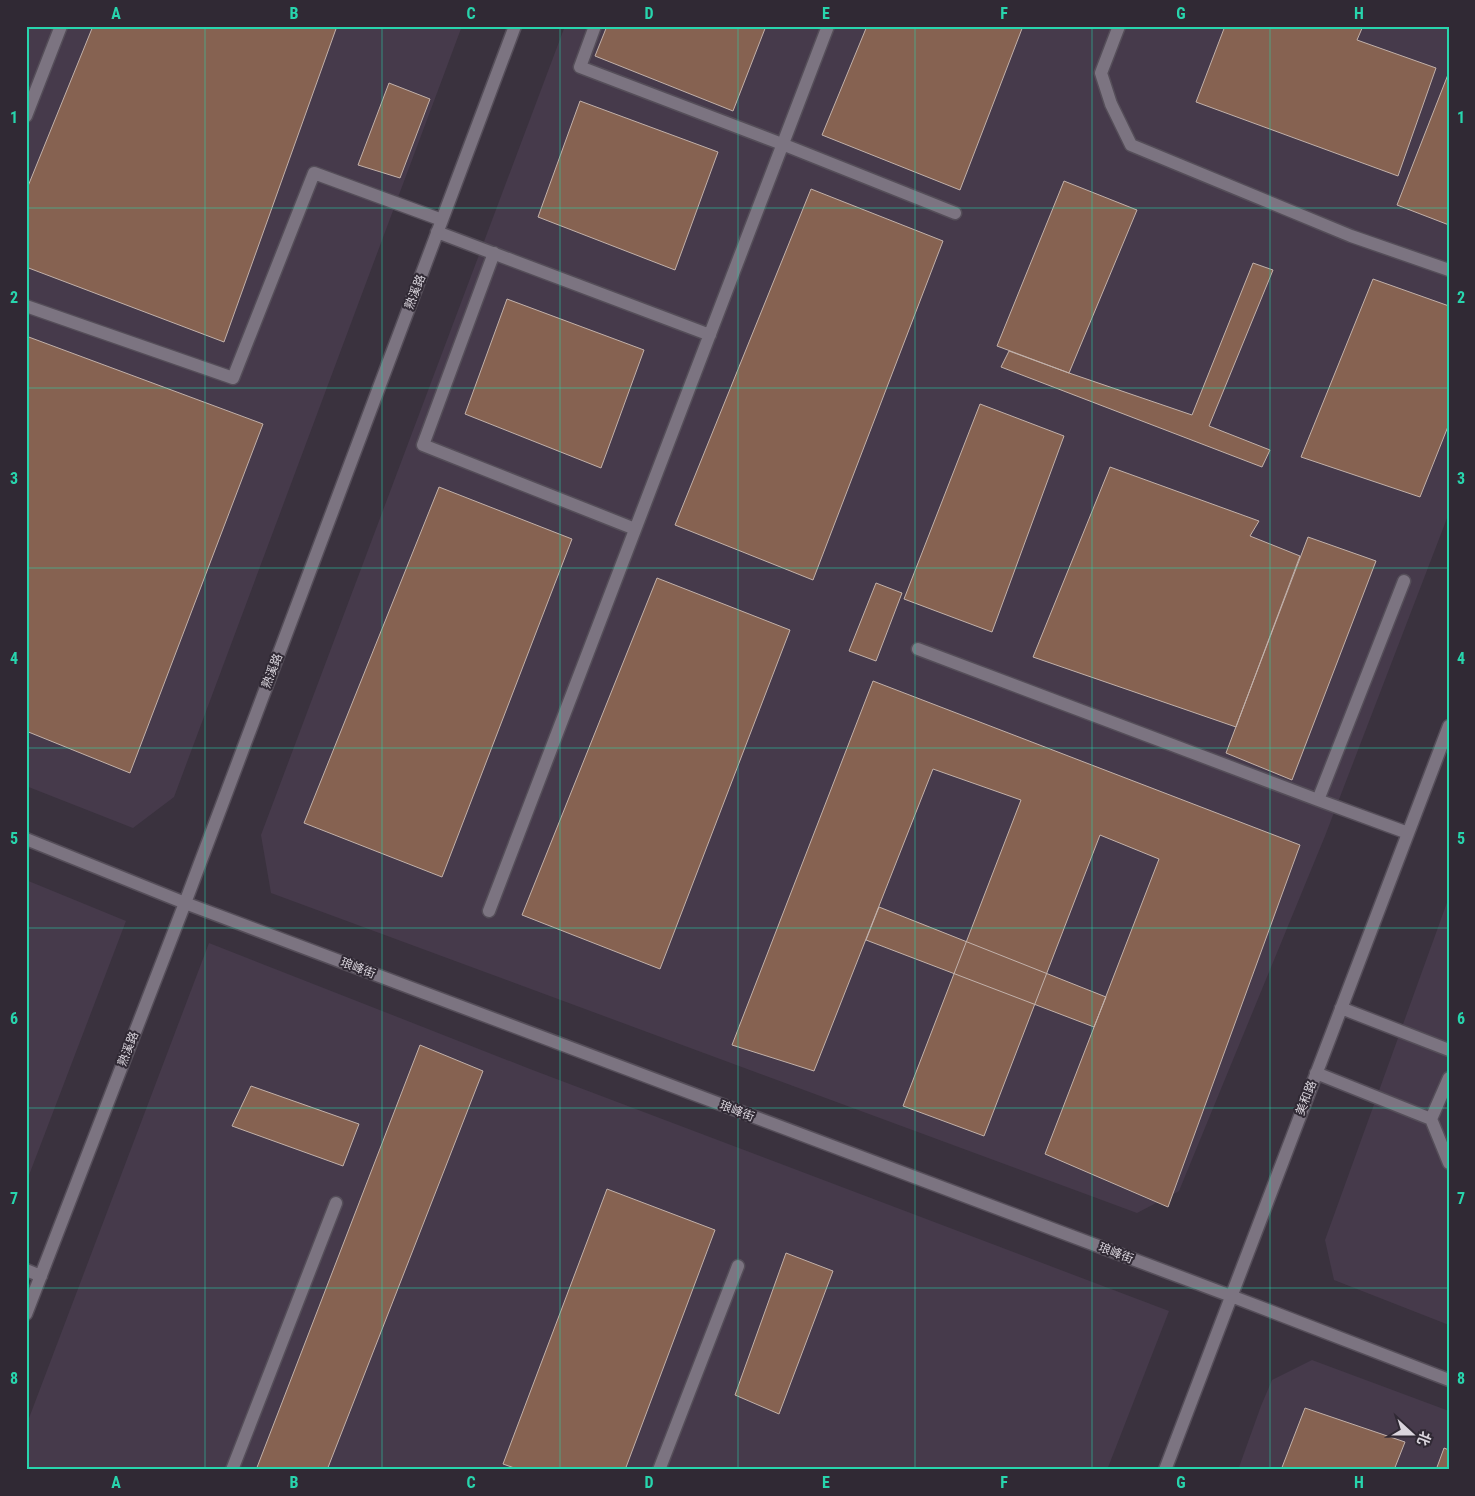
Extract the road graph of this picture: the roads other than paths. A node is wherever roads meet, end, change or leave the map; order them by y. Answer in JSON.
{"nodes":[{"id":1,"x":61,"y":26,"type":"edge"},
{"id":2,"x":515,"y":26,"type":"edge"},
{"id":3,"x":595,"y":26,"type":"edge"},
{"id":4,"x":828,"y":26,"type":"edge"},
{"id":5,"x":1120,"y":26,"type":"edge"},
{"id":6,"x":26,"y":116,"type":"edge"},
{"id":7,"x":782,"y":144,"type":"junction"},
{"id":8,"x":956,"y":213,"type":"dead end"},
{"id":9,"x":440,"y":226,"type":"junction"},
{"id":10,"x":494,"y":253,"type":"junction"},
{"id":11,"x":1449,"y":270,"type":"edge"},
{"id":12,"x":26,"y":306,"type":"edge"},
{"id":13,"x":710,"y":335,"type":"junction"},
{"id":14,"x":635,"y":529,"type":"junction"},
{"id":15,"x":1404,"y":581,"type":"dead end"},
{"id":16,"x":918,"y":649,"type":"dead end"},
{"id":17,"x":1449,"y":726,"type":"edge"},
{"id":18,"x":1318,"y":800,"type":"junction"},
{"id":19,"x":1408,"y":833,"type":"junction"},
{"id":20,"x":26,"y":839,"type":"edge"},
{"id":21,"x":185,"y":903,"type":"junction"},
{"id":22,"x":489,"y":911,"type":"dead end"},
{"id":23,"x":1341,"y":1008,"type":"junction"},
{"id":24,"x":1449,"y":1050,"type":"edge"},
{"id":25,"x":1316,"y":1073,"type":"junction"},
{"id":26,"x":1449,"y":1078,"type":"edge"},
{"id":27,"x":1431,"y":1119,"type":"junction"},
{"id":28,"x":1449,"y":1163,"type":"edge"},
{"id":29,"x":336,"y":1203,"type":"dead end"},
{"id":30,"x":738,"y":1266,"type":"dead end"},
{"id":31,"x":26,"y":1270,"type":"edge"},
{"id":32,"x":41,"y":1276,"type":"junction"},
{"id":33,"x":1231,"y":1296,"type":"junction"},
{"id":34,"x":26,"y":1314,"type":"edge"},
{"id":35,"x":1449,"y":1380,"type":"edge"},
{"id":36,"x":232,"y":1470,"type":"edge"},
{"id":37,"x":659,"y":1470,"type":"edge"},
{"id":38,"x":1165,"y":1470,"type":"edge"}],
"edges":[{"from":1,"to":6,"type":"street"},
{"from":2,"to":9,"type":"street","name":"熟溪路"},
{"from":3,"to":7,"type":"street"},
{"from":4,"to":7,"type":"street"},
{"from":5,"to":11,"type":"street"},
{"from":7,"to":8,"type":"street"},
{"from":7,"to":13,"type":"street"},
{"from":9,"to":10,"type":"street"},
{"from":9,"to":12,"type":"street"},
{"from":9,"to":21,"type":"street","name":"熟溪路"},
{"from":10,"to":13,"type":"street"},
{"from":10,"to":14,"type":"street"},
{"from":13,"to":14,"type":"street"},
{"from":14,"to":22,"type":"street"},
{"from":15,"to":18,"type":"street"},
{"from":16,"to":18,"type":"street"},
{"from":17,"to":19,"type":"street","name":"美和路"},
{"from":18,"to":19,"type":"street"},
{"from":19,"to":23,"type":"street","name":"美和路"},
{"from":20,"to":21,"type":"street","name":"琅峰街"},
{"from":21,"to":32,"type":"street","name":"熟溪路"},
{"from":21,"to":33,"type":"street","name":"琅峰街"},
{"from":23,"to":24,"type":"street"},
{"from":23,"to":25,"type":"street","name":"美和路"},
{"from":25,"to":27,"type":"street"},
{"from":25,"to":33,"type":"street","name":"美和路"},
{"from":26,"to":27,"type":"street"},
{"from":27,"to":28,"type":"street"},
{"from":29,"to":36,"type":"street"},
{"from":30,"to":37,"type":"street"},
{"from":31,"to":32,"type":"street"},
{"from":32,"to":34,"type":"street","name":"熟溪路"},
{"from":33,"to":35,"type":"street","name":"琅峰街"},
{"from":33,"to":38,"type":"street","name":"美和路"}]}
